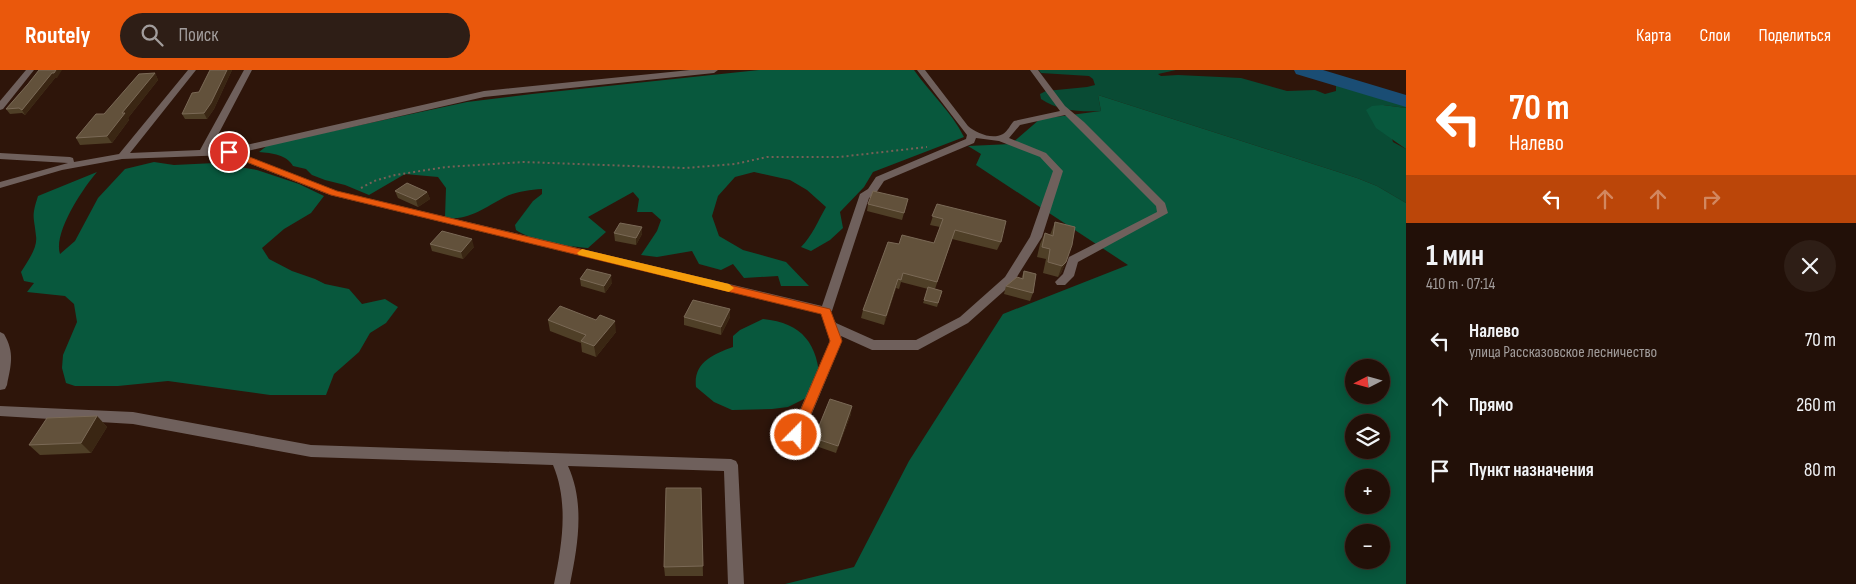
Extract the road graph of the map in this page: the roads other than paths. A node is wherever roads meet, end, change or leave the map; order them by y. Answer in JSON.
{"nodes":[{"id":1,"x":30,"y":70,"type":"edge"},
{"id":2,"x":192,"y":70,"type":"edge"},
{"id":3,"x":248,"y":70,"type":"edge"},
{"id":4,"x":714,"y":70,"type":"edge"},
{"id":5,"x":920,"y":70,"type":"edge"},
{"id":6,"x":1034,"y":70,"type":"edge"},
{"id":7,"x":0,"y":108,"type":"edge"},
{"id":8,"x":1067,"y":112,"type":"junction"},
{"id":9,"x":972,"y":134,"type":"junction"},
{"id":10,"x":1000,"y":138,"type":"junction"},
{"id":11,"x":229,"y":152,"type":"junction"},
{"id":12,"x":203,"y":153,"type":"junction"},
{"id":13,"x":0,"y":156,"type":"edge"},
{"id":14,"x":122,"y":156,"type":"junction"},
{"id":15,"x":96,"y":160,"type":"junction"},
{"id":16,"x":0,"y":185,"type":"edge"},
{"id":17,"x":1061,"y":282,"type":"dead end"},
{"id":18,"x":826,"y":311,"type":"junction"},
{"id":19,"x":831,"y":326,"type":"junction"},
{"id":20,"x":0,"y":336,"type":"edge"},
{"id":21,"x":3,"y":357,"type":"edge"},
{"id":22,"x":0,"y":384,"type":"edge"},
{"id":23,"x":0,"y":411,"type":"edge"},
{"id":24,"x":796,"y":435,"type":"dead end"},
{"id":25,"x":557,"y":458,"type":"junction"},
{"id":26,"x":562,"y":584,"type":"edge"},
{"id":27,"x":736,"y":584,"type":"edge"}],
"edges":[{"from":1,"to":7,"type":"street"},
{"from":2,"to":14,"type":"street"},
{"from":3,"to":12,"type":"street"},
{"from":4,"to":11,"type":"street"},
{"from":5,"to":9,"type":"street"},
{"from":6,"to":8,"type":"street"},
{"from":8,"to":10,"type":"street"},
{"from":8,"to":17,"type":"street"},
{"from":9,"to":10,"type":"street"},
{"from":9,"to":18,"type":"street"},
{"from":10,"to":19,"type":"street"},
{"from":11,"to":12,"type":"street"},
{"from":11,"to":18,"type":"street"},
{"from":12,"to":14,"type":"street"},
{"from":13,"to":15,"type":"street"},
{"from":14,"to":15,"type":"street"},
{"from":15,"to":16,"type":"street"},
{"from":18,"to":19,"type":"street"},
{"from":19,"to":24,"type":"street"},
{"from":20,"to":21,"type":"street"},
{"from":21,"to":22,"type":"street"},
{"from":23,"to":25,"type":"street"},
{"from":25,"to":26,"type":"street"},
{"from":25,"to":27,"type":"street"}]}
